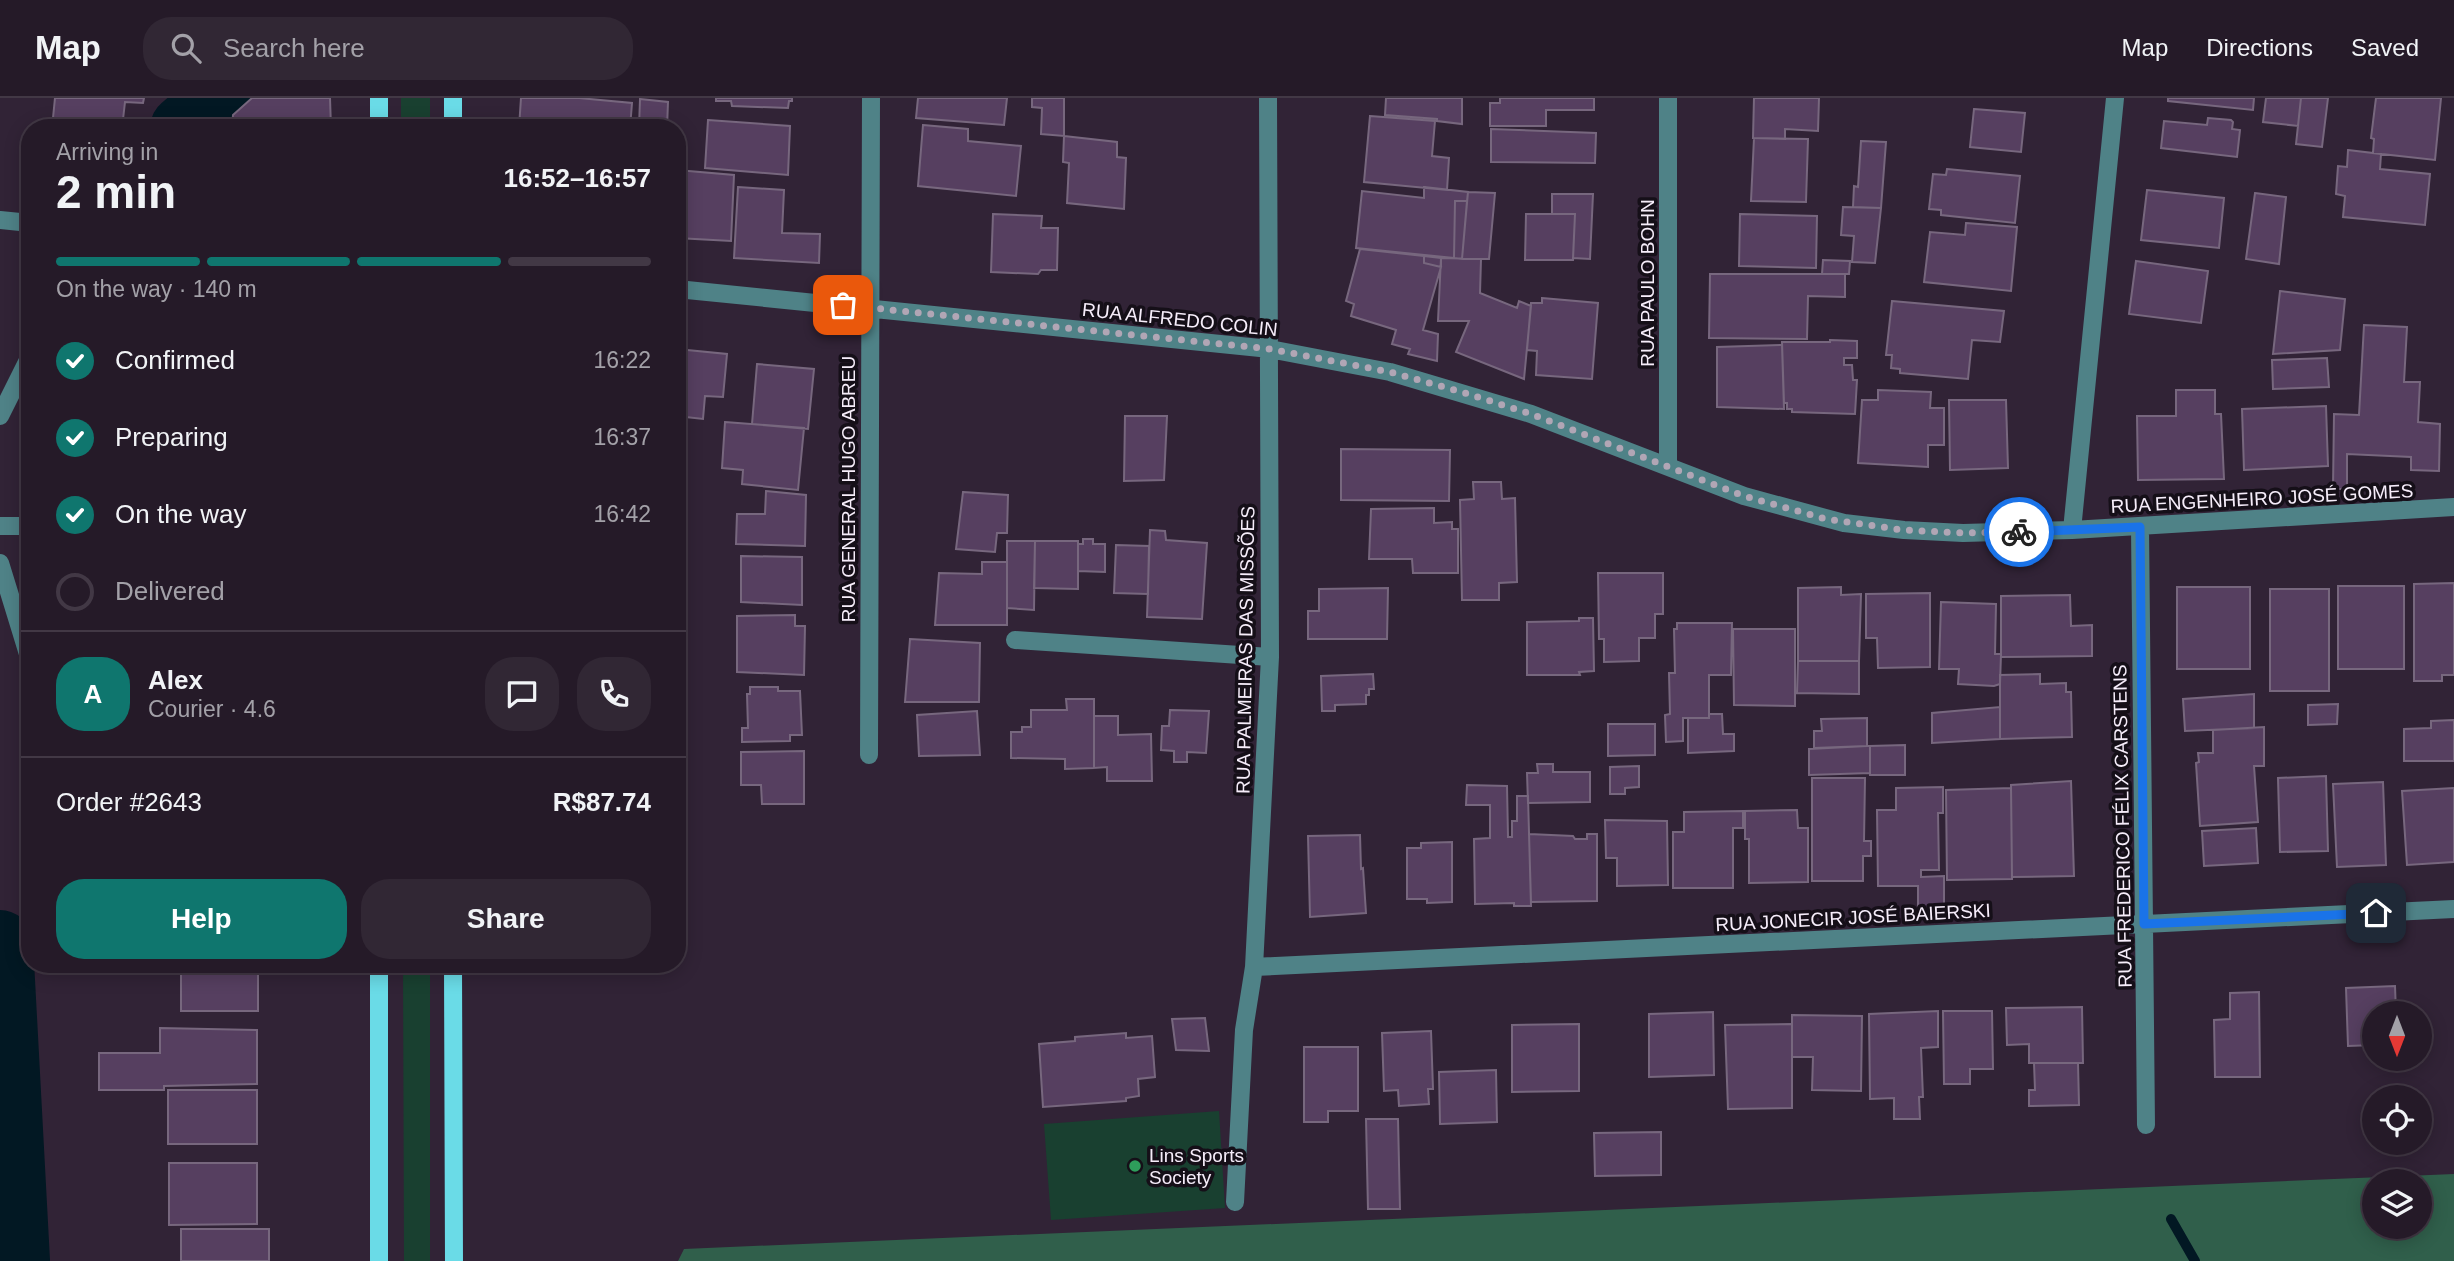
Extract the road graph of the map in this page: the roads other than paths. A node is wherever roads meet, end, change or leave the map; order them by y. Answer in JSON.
{"nodes":[{"id":1,"x":379,"y":98,"type":"edge"},
{"id":2,"x":453,"y":98,"type":"edge"},
{"id":3,"x":871,"y":98,"type":"edge"},
{"id":4,"x":1268,"y":98,"type":"edge"},
{"id":5,"x":1668,"y":98,"type":"edge"},
{"id":6,"x":2115,"y":98,"type":"edge"},
{"id":7,"x":379,"y":119,"type":"edge"},
{"id":8,"x":453,"y":119,"type":"edge"},
{"id":9,"x":0,"y":220,"type":"edge"},
{"id":10,"x":21,"y":222,"type":"edge"},
{"id":11,"x":686,"y":290,"type":"edge"},
{"id":12,"x":870,"y":308,"type":"junction"},
{"id":13,"x":1270,"y":349,"type":"junction"},
{"id":14,"x":21,"y":374,"type":"edge"},
{"id":15,"x":0,"y":416,"type":"edge"},
{"id":16,"x":1668,"y":467,"type":"junction"},
{"id":17,"x":2454,"y":507,"type":"edge"},
{"id":18,"x":0,"y":526,"type":"edge"},
{"id":19,"x":21,"y":526,"type":"edge"},
{"id":20,"x":2140,"y":527,"type":"junction"},
{"id":21,"x":2072,"y":530,"type":"junction"},
{"id":22,"x":0,"y":564,"type":"edge"},
{"id":23,"x":21,"y":632,"type":"edge"},
{"id":24,"x":1014,"y":640,"type":"dead end"},
{"id":25,"x":1270,"y":657,"type":"junction"},
{"id":26,"x":869,"y":755,"type":"dead end"},
{"id":27,"x":2454,"y":909,"type":"edge"},
{"id":28,"x":2144,"y":924,"type":"junction"},
{"id":29,"x":1254,"y":967,"type":"junction"},
{"id":30,"x":379,"y":973,"type":"edge"},
{"id":31,"x":453,"y":973,"type":"edge"},
{"id":32,"x":2146,"y":1125,"type":"dead end"},
{"id":33,"x":1235,"y":1202,"type":"dead end"},
{"id":34,"x":379,"y":1261,"type":"edge"},
{"id":35,"x":454,"y":1261,"type":"edge"}],
"edges":[{"from":1,"to":7,"type":"main road"},
{"from":2,"to":8,"type":"main road"},
{"from":3,"to":12,"type":"street","name":"RUA GENERAL HUGO ABREU"},
{"from":4,"to":13,"type":"street","name":"RUA PALMEIRAS DAS MISSÕES"},
{"from":5,"to":16,"type":"street","name":"RUA PAULO BOHN"},
{"from":6,"to":21,"type":"street"},
{"from":9,"to":10,"type":"street"},
{"from":11,"to":12,"type":"street","name":"RUA ALFREDO COLIN"},
{"from":12,"to":13,"type":"street","name":"RUA ALFREDO COLIN"},
{"from":12,"to":26,"type":"street","name":"RUA GENERAL HUGO ABREU"},
{"from":13,"to":16,"type":"street","name":"RUA ALFREDO COLIN"},
{"from":13,"to":25,"type":"street","name":"RUA PALMEIRAS DAS MISSÕES"},
{"from":14,"to":15,"type":"street"},
{"from":16,"to":21,"type":"street","name":"RUA ALFREDO COLIN"},
{"from":17,"to":20,"type":"street","name":"RUA ENGENHEIRO JOSÉ GOMES"},
{"from":18,"to":19,"type":"street"},
{"from":20,"to":21,"type":"street","name":"RUA ENGENHEIRO JOSÉ GOMES"},
{"from":20,"to":28,"type":"street","name":"RUA FREDERICO FÉLIX CARSTENS"},
{"from":22,"to":23,"type":"street"},
{"from":24,"to":25,"type":"street"},
{"from":25,"to":29,"type":"street","name":"RUA PALMEIRAS DAS MISSÕES"},
{"from":27,"to":28,"type":"street","name":"RUA JONECIR JOSÉ BAIERSKI"},
{"from":28,"to":29,"type":"street","name":"RUA JONECIR JOSÉ BAIERSKI"},
{"from":28,"to":32,"type":"street","name":"RUA FREDERICO FÉLIX CARSTENS"},
{"from":29,"to":33,"type":"street","name":"RUA PALMEIRAS DAS MISSÕES"},
{"from":30,"to":34,"type":"main road"},
{"from":31,"to":35,"type":"main road"}]}
